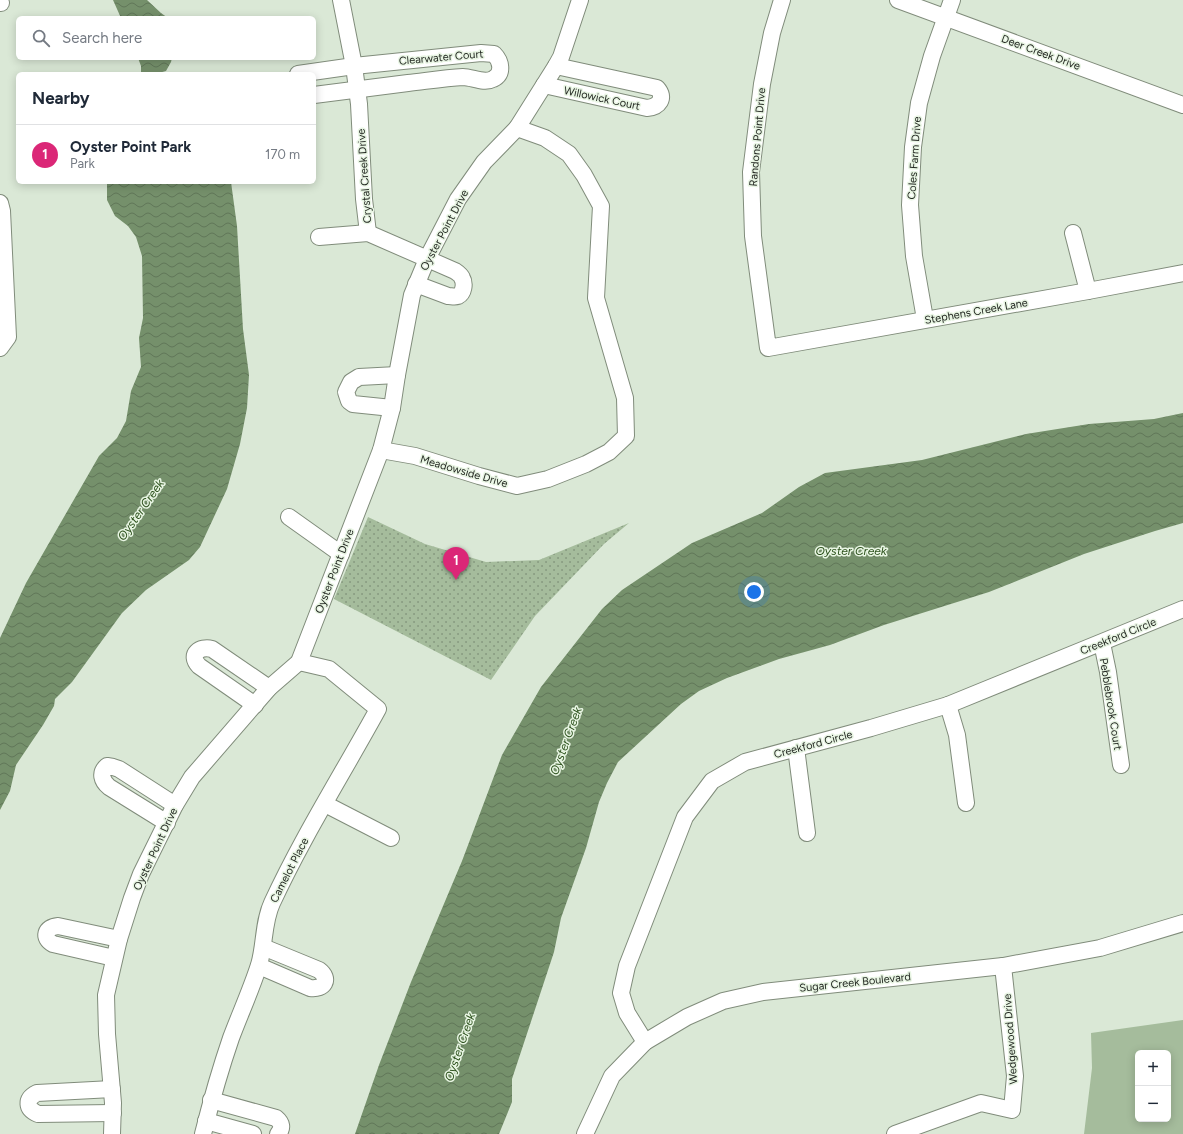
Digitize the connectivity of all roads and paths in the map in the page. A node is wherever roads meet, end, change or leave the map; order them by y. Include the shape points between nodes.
1 (341, 0) edge
2 (580, 0) edge
3 (782, 0) edge
4 (898, 0) edge
5 (952, 0) edge
6 (946, 17) junction
7 (442, 56) junction
8 (354, 66) junction
9 (556, 66) junction
10 (312, 72) edge
11 (445, 79) junction
12 (544, 85) junction
13 (357, 89) junction
14 (316, 95) edge
15 (1183, 105) edge
16 (517, 128) junction
17 (0, 203) edge
18 (368, 233) junction
19 (1073, 233) dead end
20 (318, 237) dead end
21 (426, 259) junction
22 (1183, 272) edge
23 (416, 284) junction
24 (1088, 291) junction
25 (925, 319) junction
26 (0, 348) edge
27 (768, 348) joint
28 (397, 375) junction
29 (392, 408) junction
30 (381, 450) junction
31 (289, 517) dead end
32 (341, 554) junction
33 (1183, 609) edge
34 (1102, 643) junction
35 (299, 662) junction
36 (269, 688) junction
37 (255, 705) junction
38 (948, 705) junction
39 (796, 748) junction
40 (1121, 765) dead end
41 (966, 803) dead end
42 (325, 804) junction
43 (176, 805) junction
44 (167, 823) junction
45 (807, 833) dead end
46 (390, 838) dead end
47 (1183, 923) edge
48 (119, 939) junction
49 (263, 948) junction
50 (114, 958) junction
51 (259, 966) junction
52 (1003, 966) junction
53 (645, 1042) junction
54 (112, 1089) junction
55 (211, 1100) junction
56 (113, 1113) junction
57 (204, 1128) edge
58 (112, 1134) edge
59 (253, 1134) edge
60 (278, 1134) edge
61 (585, 1134) edge
62 (895, 1134) edge

1 - 8 street, Crystal Creek Drive
2 - 9 street, Oyster Point Drive
3 - 27 street, Randons Point Drive via 772,33 762,84 751,172 753,236
4 - 6 street, Deer Creek Drive
5 - 6 street, Coles Farm Drive
6 - 15 street, Deer Creek Drive
6 - 25 street, Coles Farm Drive via 919,103 913,147 910,205 914,256
7 - 8 street, Clearwater Court
7 - 11 street
7 - 11 street, Clearwater Court via 494,54 499,59 500,66 494,79 487,81 467,77
8 - 10 street, Clearwater Court
8 - 13 street, Crystal Creek Drive
9 - 12 street, Oyster Point Drive
9 - 12 street, Willowick Court via 657,88 660,91 660,101 657,105 647,108
11 - 13 street, Clearwater Court
12 - 16 street, Oyster Point Drive
13 - 14 street, Clearwater Court
13 - 18 street, Crystal Creek Drive
16 - 21 street, Oyster Point Drive via 484,162 458,199
16 - 30 street, Meadowside Drive via 544,138 569,154 601,206 596,298 625,398 626,436 610,452 586,464 548,479 517,486 415,456
17 - 26 street via 8,337
18 - 20 street
18 - 21 street, Crystal Creek Drive
19 - 24 street
21 - 23 street, Oyster Point Drive
21 - 23 street, Crystal Creek Drive via 462,276 462,293 458,296 448,296
22 - 24 street, Stephens Creek Lane
23 - 28 street, Oyster Point Drive
24 - 25 street, Stephens Creek Lane
25 - 27 street, Stephens Creek Lane
28 - 29 street, Oyster Point Drive
28 - 29 street via 359,378 351,382 346,392 353,404
29 - 30 street, Oyster Point Drive
30 - 32 street, Oyster Point Drive
31 - 32 street
32 - 35 street, Oyster Point Drive
33 - 34 street, Creekford Circle
34 - 38 street, Creekford Circle
34 - 40 street, Pebblebrook Court
35 - 36 street, Oyster Point Drive
35 - 42 street, Camelot Place via 329,669 378,709
36 - 37 street, Oyster Point Drive
36 - 37 street via 212,649 202,648 196,653 194,657 199,666
37 - 43 street, Oyster Point Drive via 192,777
38 - 39 street, Creekford Circle
38 - 41 street via 957,735
39 - 45 street
39 - 53 street, Creekford Circle via 745,762 712,781 685,817 627,966 621,994 627,1013
42 - 46 street
42 - 49 street, Camelot Place via 272,904 264,931
43 - 44 street, Oyster Point Drive
43 - 44 street via 119,769 108,766 104,769 104,783
44 - 48 street, Oyster Point Drive via 132,898
47 - 52 street, Sugar Creek Boulevard via 1100,948
48 - 50 street, Oyster Point Drive
48 - 50 street via 58,926 48,928 47,938 53,944
49 - 51 street, Camelot Place
49 - 51 street via 319,970 324,974 324,984 321,987 310,988
50 - 54 street, Oyster Point Drive via 106,995
51 - 55 street, Camelot Place
52 - 53 street, Sugar Creek Boulevard via 763,992 723,1001 687,1017
52 - 62 street, Wedgewood Drive via 1015,1076 1012,1110 980,1104
53 - 61 street, Sugar Creek Boulevard via 612,1076
54 - 56 street, Oyster Point Drive
54 - 56 street via 37,1093 32,1095 28,1104 30,1109 38,1114
55 - 57 street, Camelot Place
55 - 60 street via 276,1118 281,1127
56 - 58 street, Oyster Point Drive
57 - 59 street

